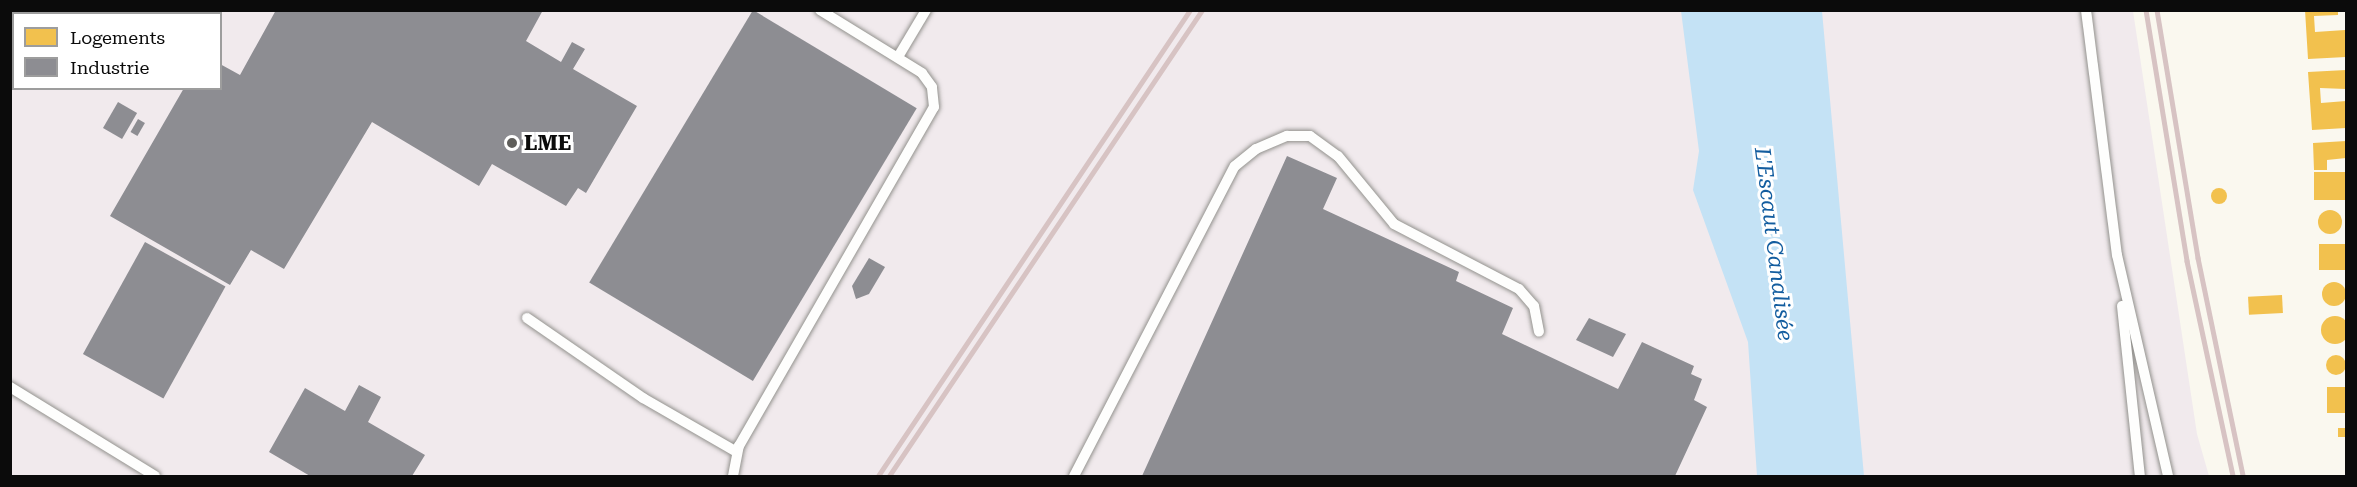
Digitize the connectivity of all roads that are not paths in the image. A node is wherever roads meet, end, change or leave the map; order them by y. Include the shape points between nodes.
1 (820, 10) edge
2 (926, 10) edge
3 (2085, 10) edge
4 (898, 57) junction
5 (2117, 255) junction
6 (527, 318) dead end
7 (1539, 332) dead end
8 (10, 387) edge
9 (737, 452) junction
10 (155, 477) edge
11 (733, 477) edge
12 (1074, 477) edge
13 (2139, 477) edge
14 (2168, 477) edge

1 - 4 lane
2 - 4 lane
3 - 5 lane
4 - 9 lane via 932,87 931,114
5 - 13 lane
5 - 14 lane
6 - 9 lane via 643,398
7 - 12 lane via 1534,306 1520,289 1394,224 1338,156 1310,136 1287,136 1256,148 1235,166
8 - 10 lane
9 - 11 lane

